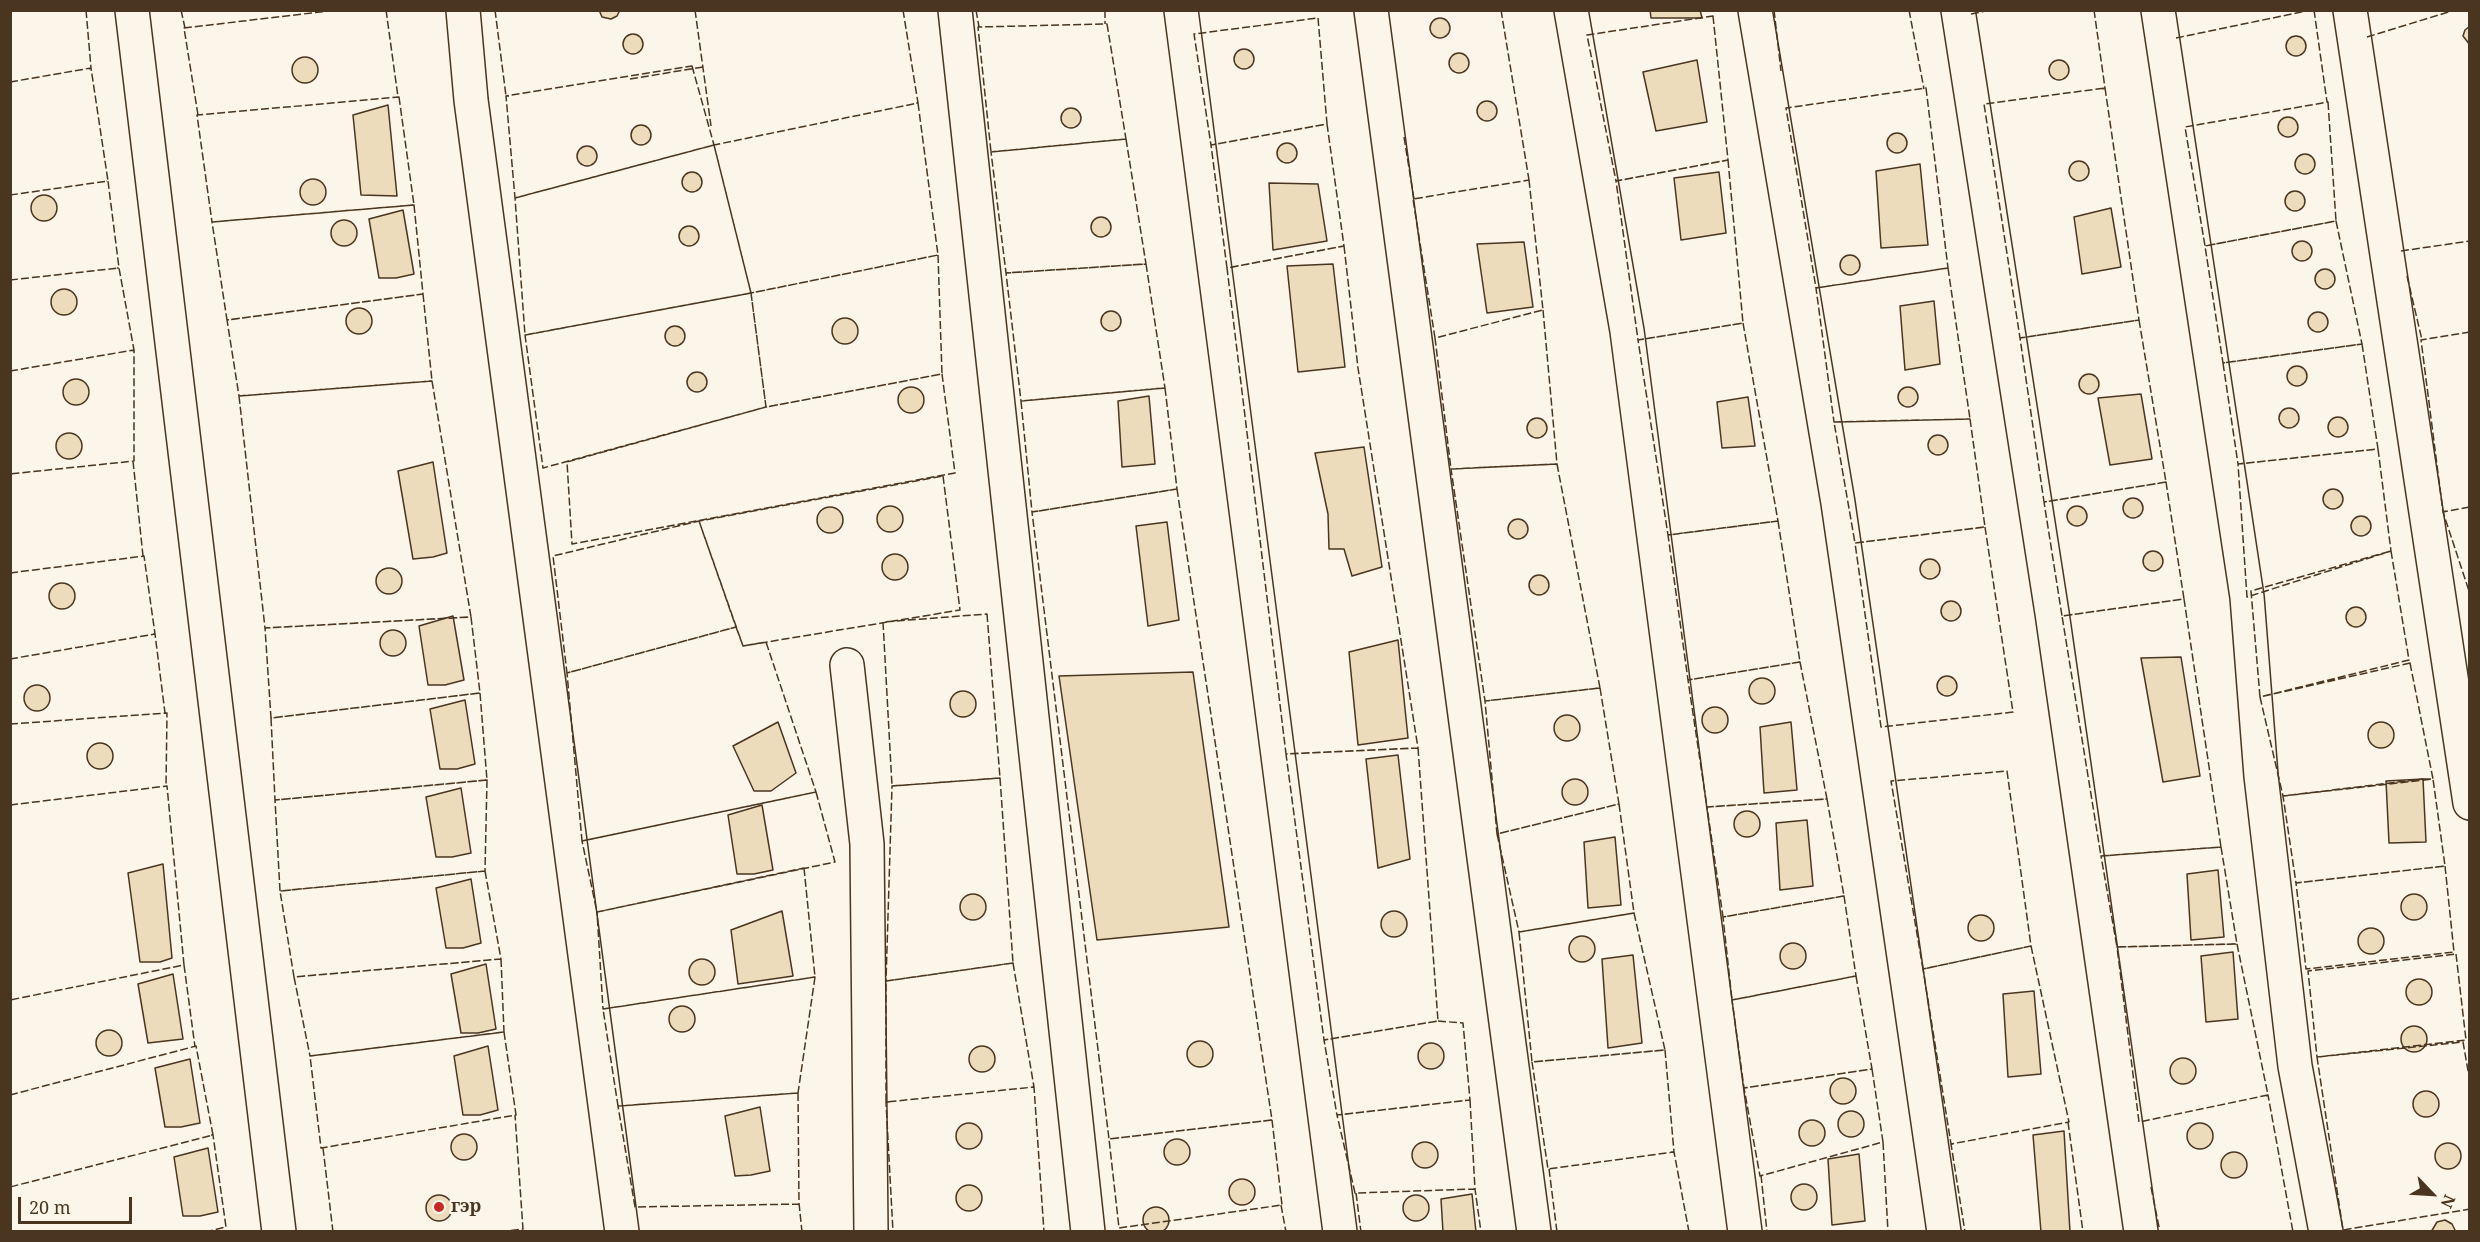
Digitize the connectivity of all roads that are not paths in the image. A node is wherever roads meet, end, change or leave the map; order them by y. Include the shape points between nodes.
1 (132, 10) edge
2 (463, 10) edge
3 (955, 10) edge
4 (1181, 10) edge
5 (1371, 10) edge
6 (1571, 10) edge
7 (1755, 10) edge
8 (1958, 10) edge
9 (2158, 10) edge
10 (2350, 10) edge
11 (848, 665) dead end
12 (2469, 803) edge
13 (279, 1232) edge
14 (622, 1232) edge
15 (871, 1232) edge
16 (1088, 1232) edge
17 (1340, 1232) edge
18 (1534, 1232) edge
19 (1745, 1232) edge
20 (1944, 1232) edge
21 (2141, 1232) edge
22 (2326, 1232) edge

1 - 13 street
2 - 14 street via 471,100
3 - 16 street
4 - 17 street
5 - 18 street
6 - 19 street via 1627,331
7 - 20 street via 1838,503
8 - 21 street via 2052,613
9 - 22 street via 2247,597 2261,776 2295,1066
10 - 12 street
11 - 15 street via 867,844

